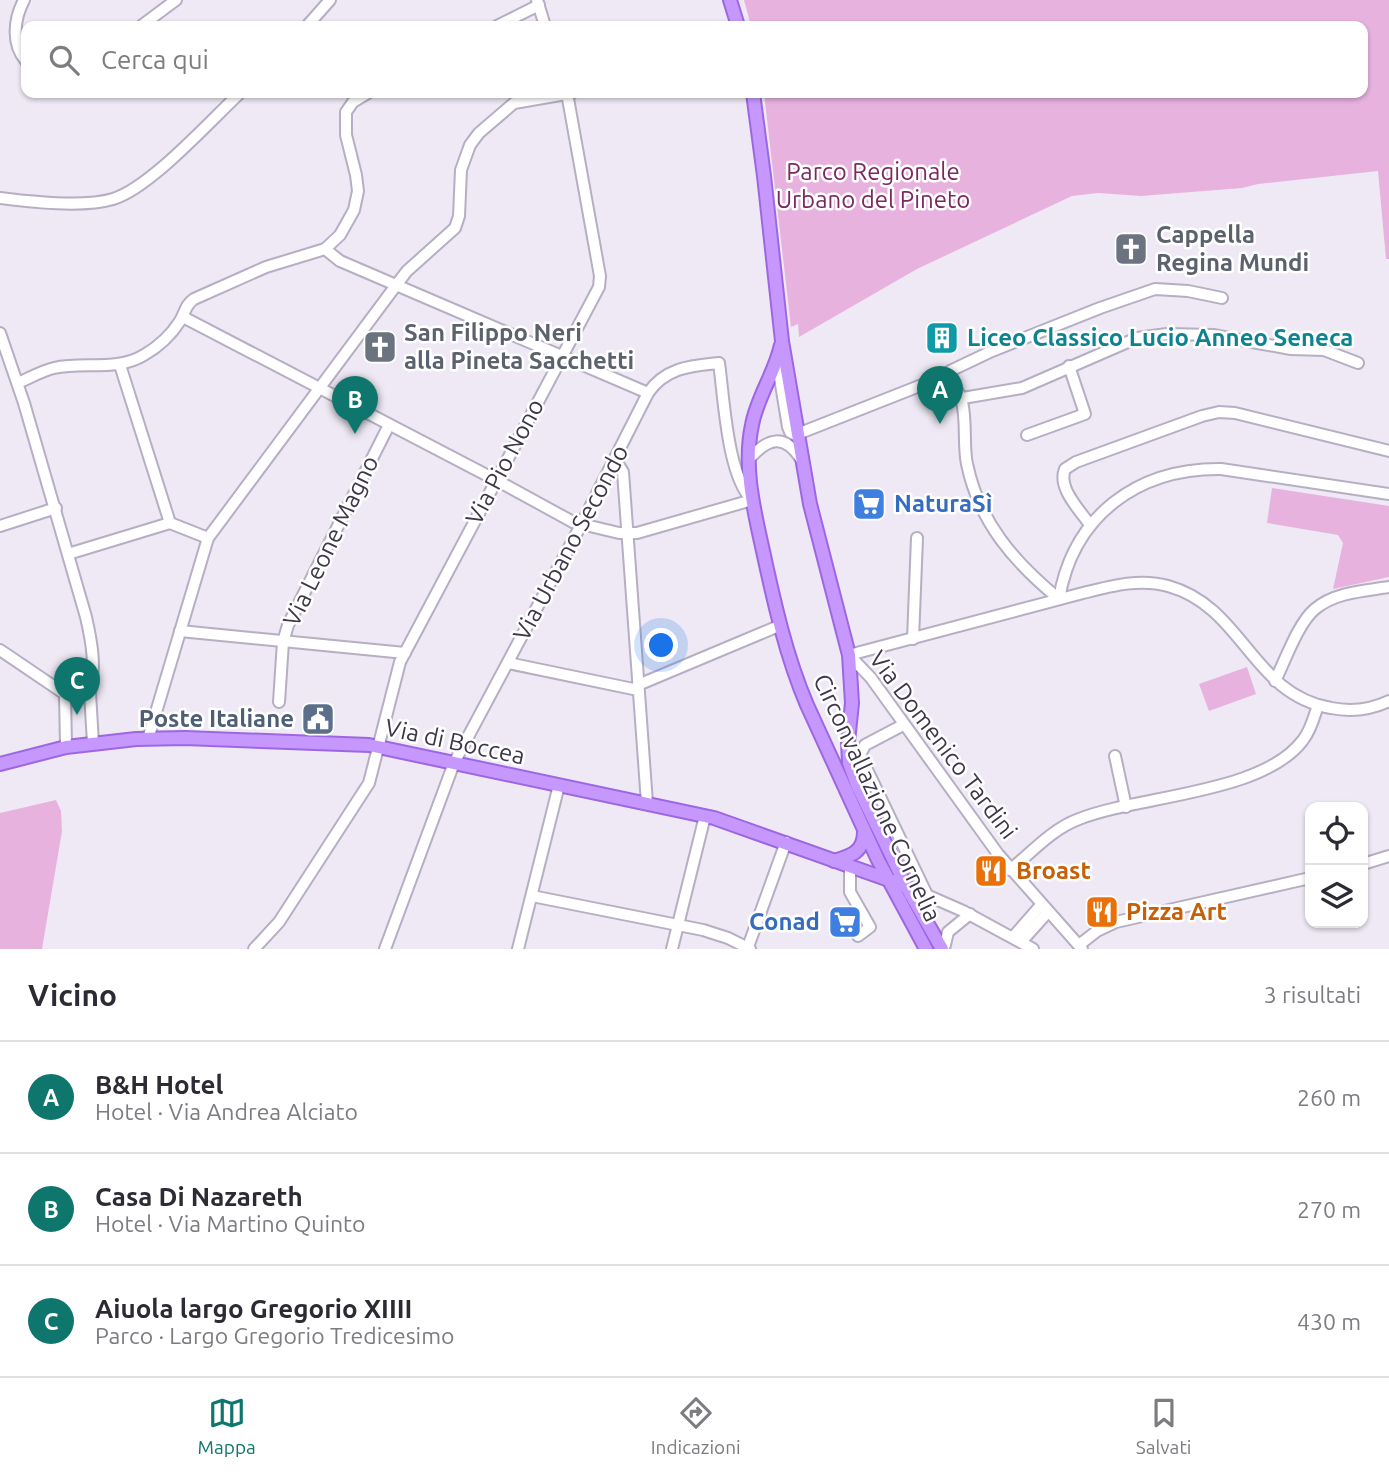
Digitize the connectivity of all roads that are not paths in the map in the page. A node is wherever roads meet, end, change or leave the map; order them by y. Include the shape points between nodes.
1 (24, 0) edge
2 (176, 0) edge
3 (330, 0) edge
4 (730, 0) edge
5 (538, 2) edge
6 (148, 21) edge
7 (311, 21) edge
8 (506, 21) edge
9 (544, 21) edge
10 (736, 21) edge
11 (21, 54) edge
12 (235, 98) edge
13 (361, 98) edge
14 (542, 98) edge
15 (570, 98) edge
16 (754, 98) edge
17 (0, 198) edge
18 (326, 249) junction
19 (397, 284) junction
20 (1222, 298) dead end
21 (183, 317) junction
22 (0, 333) edge
23 (782, 341) junction
24 (563, 355) junction
25 (777, 360) junction
26 (719, 362) joint
27 (1358, 363) dead end
28 (120, 365) junction
29 (1069, 366) junction
30 (945, 380) junction
31 (18, 383) junction
32 (320, 388) junction
33 (648, 393) junction
34 (962, 398) junction
35 (389, 425) junction
36 (798, 434) junction
37 (1027, 435) dead end
38 (1389, 451) edge
39 (749, 459) junction
40 (615, 460) junction
41 (803, 461) junction
42 (496, 480) junction
43 (1389, 494) edge
44 (752, 500) junction
45 (56, 508) junction
46 (170, 523) junction
47 (581, 525) junction
48 (1090, 525) junction
49 (0, 526) edge
50 (628, 534) junction
51 (208, 538) junction
52 (917, 538) dead end
53 (68, 554) junction
54 (1389, 587) edge
55 (1059, 599) junction
56 (781, 625) junction
57 (180, 631) junction
58 (913, 639) junction
59 (283, 642) junction
60 (405, 653) junction
61 (3, 655) edge
62 (849, 655) junction
63 (508, 663) junction
64 (1275, 681) junction
65 (638, 688) junction
66 (65, 694) junction
67 (90, 694) junction
68 (1389, 701) edge
69 (279, 702) dead end
70 (1318, 705) junction
71 (903, 725) junction
72 (148, 739) junction
73 (93, 743) junction
74 (378, 746) junction
75 (66, 747) junction
76 (1115, 756) dead end
77 (454, 763) junction
78 (0, 764) edge
79 (559, 785) junction
80 (647, 803) junction
81 (1126, 807) junction
82 (705, 816) junction
83 (864, 828) junction
84 (786, 842) junction
85 (1389, 856) edge
86 (834, 862) junction
87 (1368, 862) edge
88 (850, 867) junction
89 (1010, 870) junction
90 (1305, 879) edge
91 (888, 880) junction
92 (906, 886) junction
93 (927, 895) junction
94 (532, 896) junction
95 (1045, 909) junction
96 (970, 914) junction
97 (678, 925) junction
98 (858, 936) dead end
99 (1017, 940) junction
100 (1080, 947) edge
101 (749, 948) edge
102 (254, 949) edge
103 (385, 949) edge
104 (518, 949) edge
105 (672, 949) edge
106 (926, 949) edge
107 (943, 949) edge
108 (1033, 949) edge

1 - 11 street via 15,39
2 - 6 street
3 - 7 street
4 - 10 main road
5 - 8 street
5 - 9 street
12 - 17 street via 124,195 66,202
13 - 18 street via 345,115 358,180 356,206 344,230
14 - 19 street via 514,103 479,133 461,170 455,228
15 - 24 street, Via Pio Nono via 600,280
16 - 23 main road, Via Domenico Tardini
18 - 19 street via 340,261
18 - 21 street via 266,267 203,294 188,303
19 - 24 street
19 - 32 street
20 - 30 street via 1155,289 992,351 950,371
21 - 28 street via 151,351
21 - 32 street
22 - 31 street
23 - 25 main road, Circonvallazione Cornelia
23 - 36 main road, Via Domenico Tardini
24 - 33 street
24 - 42 street, Via Pio Nono
25 - 36 street, Via Domenico Tardini via 788,429
25 - 39 main road, Circonvallazione Cornelia via 752,422
26 - 33 street, Via Urbano Secondo via 674,371
26 - 44 street, Circonvallazione Cornelia via 732,457
27 - 29 street via 1320,350 1167,334 1137,338
28 - 31 street via 55,368
28 - 46 street
29 - 34 street via 1016,390
29 - 37 street via 1085,414
30 - 34 street
30 - 36 street
31 - 45 street
32 - 35 street
32 - 51 street
33 - 40 street, Via Urbano Secondo
34 - 55 street via 965,454 982,507 1011,556
35 - 42 street
35 - 59 street, Via Leone Magno
36 - 41 main road, Via Domenico Tardini
38 - 48 street via 1234,413 1208,414 1065,469 1064,486
39 - 41 street via 778,441 791,445
39 - 44 main road, Circonvallazione Cornelia
40 - 47 street, Via Urbano Secondo
40 - 50 street via 623,472
41 - 62 main road, Via Domenico Tardini
42 - 47 street
42 - 60 street, Via Pio Nono
43 - 48 street via 1233,470 1195,470 1141,485
44 - 50 street
44 - 56 main road, Circonvallazione Cornelia
45 - 49 street
45 - 53 street
46 - 51 street
46 - 53 street
47 - 50 street
47 - 63 street, Via Urbano Secondo
48 - 55 street via 1066,564
50 - 65 street
51 - 57 street
52 - 58 street
53 - 67 street via 93,649
54 - 64 street via 1336,598 1316,608
55 - 58 street
55 - 64 street via 1141,582 1184,591 1217,612
56 - 65 street
56 - 83 main road, Circonvallazione Cornelia via 807,705
57 - 59 street
57 - 72 street
58 - 62 street
59 - 60 street
59 - 69 street, Via Leone Magno
60 - 74 street, Via Pio Nono
61 - 66 street
62 - 71 street, Via Domenico Tardini
62 - 92 main road, Circonvallazione Cornelia via 850,766
63 - 65 street
63 - 77 street, Via Urbano Secondo
64 - 70 street
65 - 80 street
66 - 67 street
66 - 75 street
67 - 73 street
68 - 70 street via 1353,710
70 - 81 street via 1303,740 1273,766 1247,777
71 - 89 street, Via Domenico Tardini
71 - 93 street, Circonvallazione Cornelia via 865,745 860,755
72 - 73 main road, Via di Boccea
72 - 74 main road, Via di Boccea
73 - 75 main road, Via di Boccea
74 - 77 main road, Via di Boccea
74 - 102 street, Via Pio Nono via 365,790 279,922
75 - 78 main road, Via di Boccea
76 - 81 street
77 - 79 main road, Via di Boccea
77 - 103 street, Via Urbano Secondo
79 - 80 main road, Via di Boccea
79 - 94 street
80 - 82 main road, Via di Boccea
81 - 89 street via 1067,824
82 - 84 main road, Via di Boccea
82 - 97 street
83 - 86 main road via 858,852
83 - 91 main road, Circonvallazione Cornelia
84 - 86 main road, Via di Boccea
84 - 101 street
85 - 87 street
86 - 88 main road, Via di Boccea
88 - 91 main road, Via di Boccea
88 - 98 street via 850,892 870,927
89 - 95 street, Via Domenico Tardini
90 - 100 street via 1116,922
91 - 92 main road, Via di Boccea
91 - 106 main road, Circonvallazione Cornelia
92 - 93 street
92 - 107 main road, Circonvallazione Cornelia
93 - 96 street
94 - 97 street
94 - 104 street
95 - 99 street
95 - 100 street, Via Domenico Tardini
96 - 99 street
96 - 107 street via 948,932
97 - 101 street
97 - 105 street
99 - 108 street

